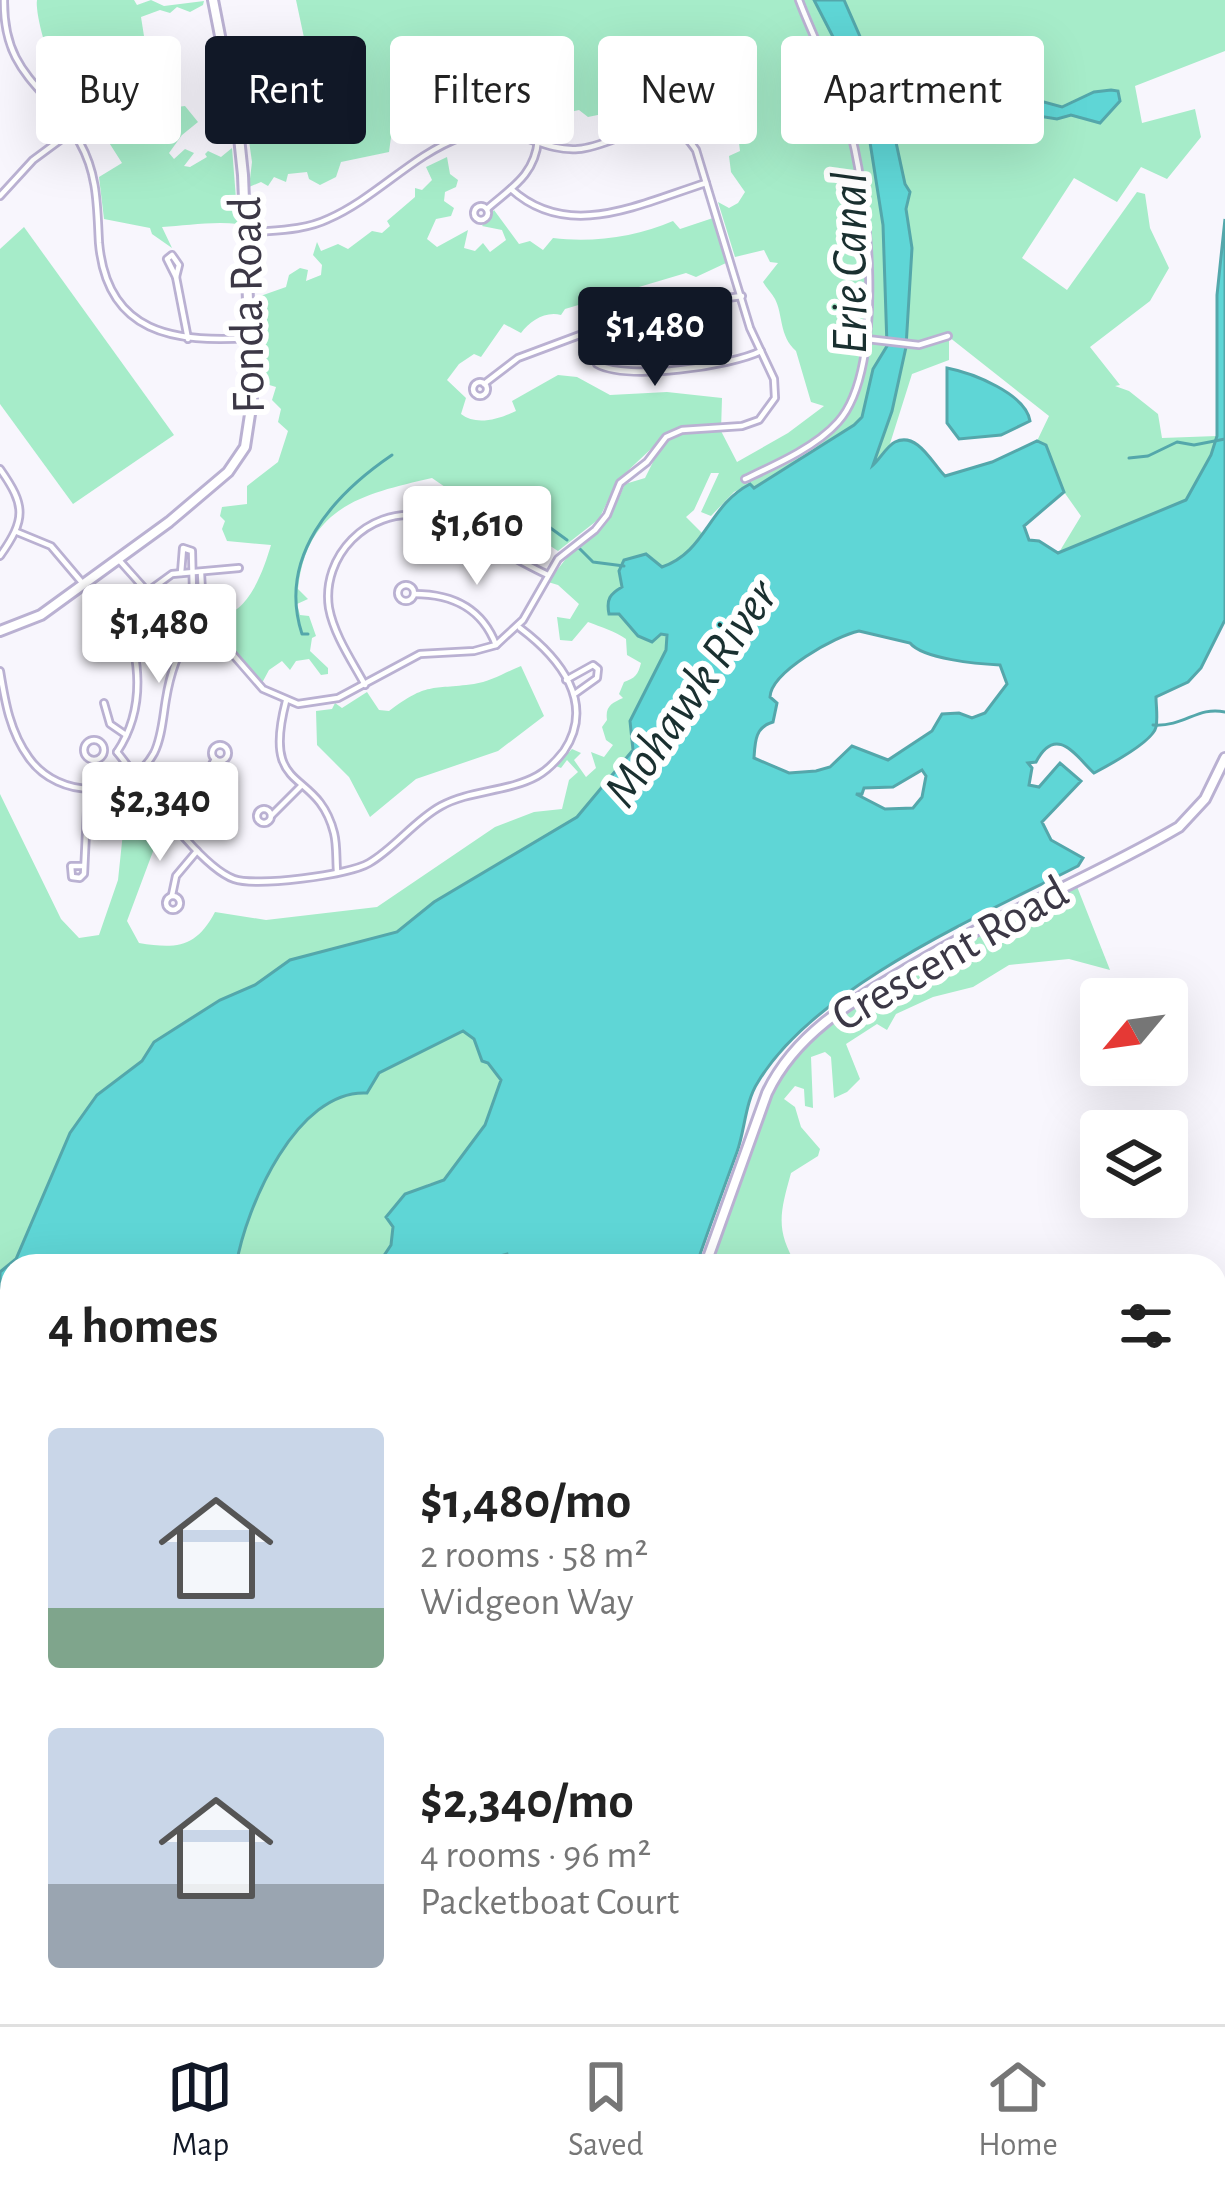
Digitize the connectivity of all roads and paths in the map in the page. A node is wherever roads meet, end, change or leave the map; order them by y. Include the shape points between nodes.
1 (4, 0) edge
2 (213, 0) edge
3 (799, 0) edge
4 (36, 86) edge
5 (55, 144) edge
6 (80, 144) edge
7 (447, 144) edge
8 (537, 144) edge
9 (555, 144) edge
10 (706, 183) junction
11 (511, 189) junction
12 (0, 196) edge
13 (487, 209) dead end
14 (243, 233) junction
15 (176, 277) dead end
16 (742, 296) junction
17 (582, 334) junction
18 (948, 336) dead end
19 (250, 338) junction
20 (188, 339) junction
21 (867, 339) junction
22 (761, 351) junction
23 (484, 384) dead end
24 (0, 469) edge
25 (745, 479) dead end
26 (17, 532) junction
27 (0, 556) edge
28 (119, 560) junction
29 (239, 568) dead end
30 (201, 572) junction
31 (182, 573) junction
32 (190, 573) junction
33 (548, 575) junction
34 (84, 585) junction
35 (147, 593) junction
36 (414, 594) dead end
37 (124, 610) junction
38 (518, 627) junction
39 (191, 629) junction
40 (0, 631) edge
41 (496, 645) junction
42 (103, 648) dead end
43 (0, 671) edge
44 (566, 680) junction
45 (365, 685) junction
46 (574, 695) junction
47 (286, 701) junction
48 (104, 703) dead end
49 (126, 734) junction
50 (116, 752) junction
51 (106, 757) dead end
52 (1225, 758) edge
53 (214, 759) dead end
54 (135, 774) junction
55 (301, 786) junction
56 (88, 790) junction
57 (170, 816) junction
58 (271, 816) dead end
59 (197, 850) junction
60 (82, 866) dead end
61 (337, 872) junction
62 (172, 895) dead end
63 (709, 1254) edge

1 - 4 street via 17,63
2 - 14 street, Fonda Road via 238,128
3 - 21 street via 858,160
5 - 12 street
6 - 20 street via 91,167 112,292 140,322
7 - 14 street via 330,219
8 - 11 street
9 - 10 street via 577,149 670,129 691,142
10 - 11 street via 576,218 537,210
10 - 16 street
11 - 13 street
14 - 19 street, Fonda Road
15 - 20 street
16 - 17 street via 652,308
16 - 22 street
17 - 22 street via 597,364 619,371 739,362
17 - 23 street via 518,358
18 - 21 street via 908,344
19 - 20 street
19 - 28 street, Fonda Road via 252,414 241,454 210,490
21 - 25 street via 862,376 837,422
22 - 33 street via 775,398 759,420 666,437 620,483 595,530
24 - 26 street via 20,507
26 - 27 street
26 - 34 street via 46,542
28 - 34 street, Fonda Road
28 - 35 street
29 - 30 street
30 - 32 street
30 - 32 street via 199,595 191,592
31 - 32 street
31 - 32 street via 182,549 190,548
31 - 35 street
33 - 38 street
33 - 45 street via 435,519 407,514 368,526 341,552 328,602
34 - 40 street, Fonda Road
35 - 37 street
35 - 39 street
36 - 41 street via 468,606
37 - 42 street via 103,627
37 - 49 street via 139,680
38 - 41 street
38 - 44 street
39 - 47 street via 223,644 263,689
39 - 54 street via 173,668 157,747
41 - 45 street via 420,653
43 - 56 street via 10,724 32,763
44 - 46 street
44 - 46 street via 598,669
45 - 47 street via 320,704
46 - 61 street via 577,726 546,770 444,804 372,862
47 - 55 street via 279,754
48 - 49 street via 110,724
49 - 50 street
50 - 51 street
50 - 54 street
52 - 63 street, Crescent Road via 1205,799 1179,826 949,944 816,1028 767,1093
53 - 57 street
54 - 56 street
54 - 57 street
55 - 58 street
55 - 61 street via 334,833
56 - 60 street
57 - 59 street
59 - 61 street via 211,868 244,882
59 - 62 street

